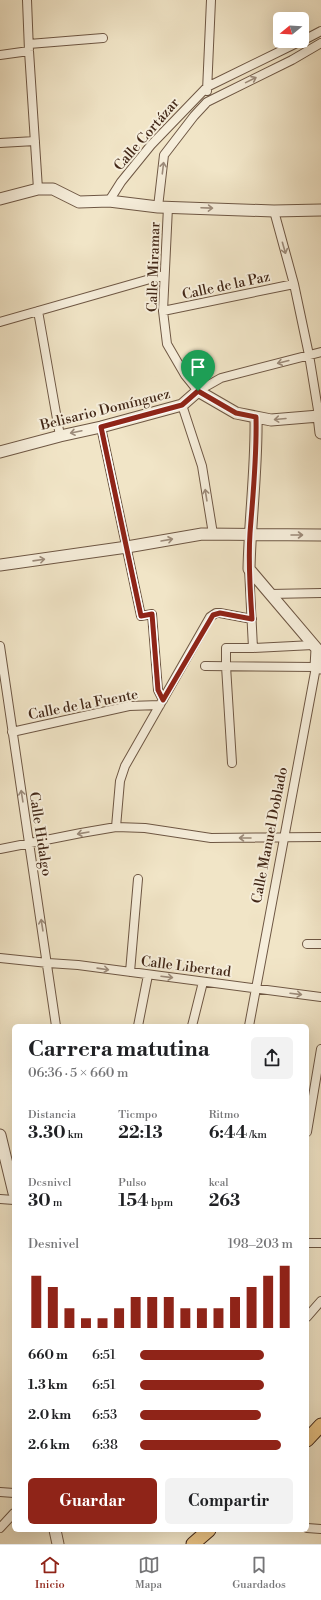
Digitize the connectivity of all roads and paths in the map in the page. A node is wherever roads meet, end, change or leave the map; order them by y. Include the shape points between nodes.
1 (27, 0) edge
2 (211, 0) edge
3 (321, 32) edge
4 (103, 38) dead end
5 (309, 38) edge
6 (321, 43) edge
7 (29, 48) junction
8 (287, 48) edge
9 (0, 55) edge
10 (206, 87) junction
11 (207, 102) junction
12 (35, 141) junction
13 (0, 143) edge
14 (38, 189) junction
15 (0, 199) edge
16 (109, 201) junction
17 (164, 207) junction
18 (321, 210) edge
19 (274, 211) junction
20 (164, 275) junction
21 (294, 284) junction
22 (38, 311) junction
23 (163, 311) junction
24 (0, 322) edge
25 (321, 352) edge
26 (309, 355) junction
27 (198, 391) junction
28 (182, 405) junction
29 (319, 416) junction
30 (256, 417) junction
31 (101, 427) junction
32 (321, 433) edge
33 (60, 436) junction
34 (0, 452) edge
35 (212, 534) junction
36 (250, 534) junction
37 (321, 535) edge
38 (127, 547) junction
39 (0, 565) edge
40 (249, 569) junction
41 (321, 593) edge
42 (270, 594) junction
43 (252, 619) junction
44 (0, 646) edge
45 (317, 647) edge
46 (253, 648) junction
47 (206, 666) dead end
48 (226, 666) junction
49 (318, 667) edge
50 (162, 702) junction
51 (12, 732) junction
52 (232, 763) dead end
53 (119, 828) junction
54 (321, 837) edge
55 (284, 838) junction
56 (29, 844) junction
57 (0, 849) edge
58 (138, 879) dead end
59 (307, 944) dead end
60 (321, 944) edge
61 (0, 958) edge
62 (48, 963) junction
63 (129, 972) junction
64 (148, 975) junction
65 (203, 982) junction
66 (256, 989) junction
67 (321, 997) edge
68 (56, 1024) edge
69 (138, 1024) edge
70 (192, 1024) edge
71 (249, 1024) edge
72 (321, 1049) edge
73 (309, 1120) edge
74 (0, 1135) edge
75 (12, 1184) edge
76 (0, 1199) edge
77 (12, 1200) edge
78 (309, 1243) edge
79 (321, 1243) edge
80 (321, 1301) edge
81 (309, 1315) edge
82 (321, 1426) edge
83 (309, 1438) edge
84 (0, 1492) edge
85 (12, 1493) edge
86 (12, 1515) edge
87 (0, 1528) edge
88 (309, 1528) edge
89 (321, 1529) edge
90 (55, 1532) edge
91 (207, 1532) edge
92 (58, 1544) edge
93 (193, 1544) edge

1 - 7 street
2 - 10 street
3 - 5 street
4 - 7 street
11 -> 6 street, Calle Miramar
7 - 9 street
7 - 12 street
8 - 10 street
10 - 11 street
10 - 16 street, Calle Cortázar via 151,145
17 -> 11 street, Calle Miramar via 164,155
12 - 13 street
12 - 14 street
14 - 15 street
14 - 16 street via 53,189 79,202
16 - 17 street
17 -> 19 street
17 - 20 street, Calle Miramar
18 - 19 street
19 -> 21 street
20 - 22 street
20 - 23 street, Calle Miramar
21 - 23 street, Calle de la Paz
21 - 26 street
22 - 24 street
22 - 33 street
23 - 27 street, Calle Miramar via 167,344 185,375
25 - 26 street
26 -> 27 street via 221,378
26 - 29 street
27 - 28 street
27 - 30 street via 236,413
28 - 31 street, Belisario Domínguez
35 -> 28 street, Belisario Domínguez via 202,466
29 -> 30 street via 271,420
29 - 32 street
30 - 36 street via 257,450
31 -> 33 street, Belisario Domínguez
31 - 38 street
33 - 34 street, Belisario Domínguez
35 - 36 street
38 -> 35 street
36 -> 37 street
36 - 40 street
39 -> 38 street
38 - 50 street via 141,616 152,614 158,690
40 - 42 street
40 - 43 street
41 - 42 street
42 - 45 street
43 - 46 street
43 - 50 street via 220,613 210,617
44 - 51 street, Calle Hidalgo
45 - 46 street
45 - 49 street, Calle Manuel Doblado
46 - 48 street via 226,648
47 - 48 street
48 - 49 street
48 - 52 street
49 - 55 street, Calle Manuel Doblado
50 - 51 street, Calle de la Fuente via 130,706
50 - 53 street via 125,766 120,781
56 -> 51 street, Calle Hidalgo
55 -> 53 street via 211,838 145,828
53 -> 56 street
54 - 55 street
55 - 66 street, Calle Manuel Doblado
56 - 57 street
62 -> 56 street, Calle Hidalgo
58 - 63 street
59 - 60 street
61 - 62 street, Calle Libertad
62 -> 63 street, Calle Libertad
62 - 68 street, Calle Hidalgo
63 - 64 street, Calle Libertad
64 -> 65 street, Calle Libertad
64 - 69 street
65 - 66 street, Calle Libertad
65 - 70 street
66 -> 67 street, Calle Libertad
66 - 71 street, Calle Manuel Doblado
72 - 73 street
74 - 75 street
76 - 77 street
78 - 79 street
80 - 81 street
82 - 83 main road
84 - 85 street
86 - 87 street
88 - 89 street
90 - 92 street
91 - 93 main road

